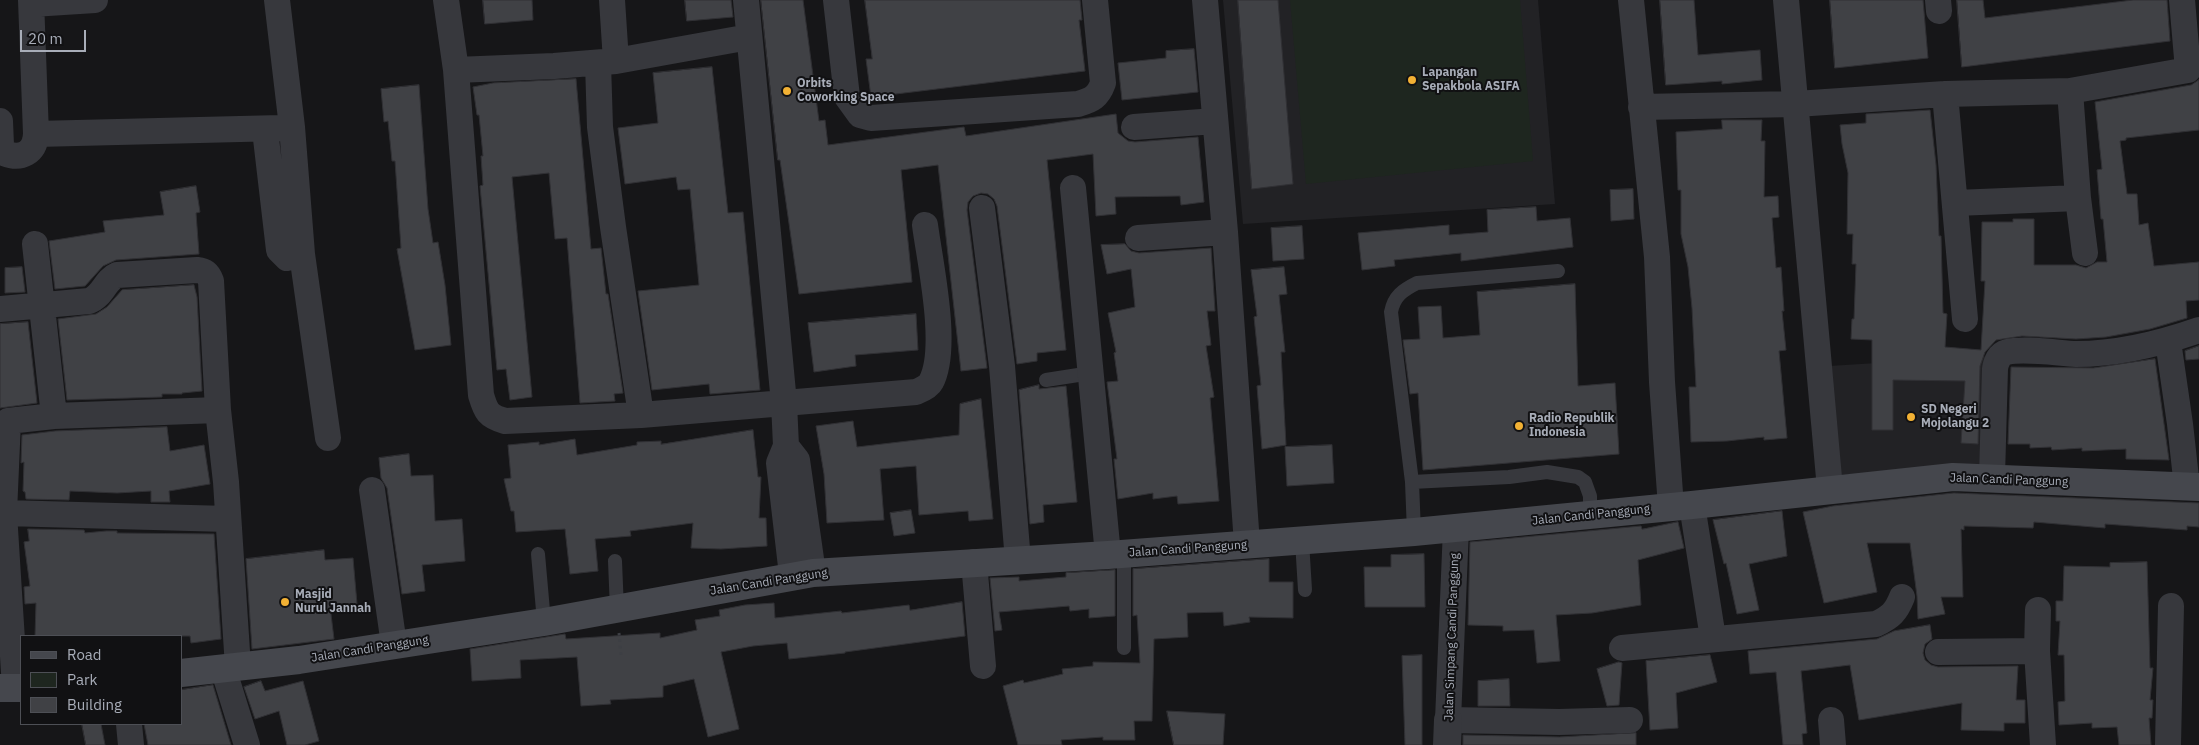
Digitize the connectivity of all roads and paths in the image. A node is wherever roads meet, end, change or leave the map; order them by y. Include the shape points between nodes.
1 (94, 0) edge
2 (277, 0) edge
3 (446, 0) edge
4 (612, 0) edge
5 (746, 0) edge
6 (836, 0) edge
7 (1095, 0) edge
8 (1205, 0) edge
9 (1631, 0) edge
10 (1786, 0) edge
11 (2182, 0) edge
12 (31, 2) edge
13 (749, 37) junction
14 (607, 62) junction
15 (456, 70) junction
16 (2193, 70) edge
17 (2070, 91) junction
18 (1946, 94) junction
19 (1796, 104) junction
20 (1641, 107) junction
21 (0, 121) edge
22 (1215, 122) junction
23 (292, 127) junction
24 (1134, 127) dead end
25 (265, 130) junction
26 (36, 134) junction
27 (1073, 188) dead end
28 (2078, 198) junction
29 (1956, 203) junction
30 (982, 208) dead end
31 (925, 225) dead end
32 (1225, 232) junction
33 (1138, 238) dead end
34 (36, 244) dead end
35 (302, 254) junction
36 (2085, 254) dead end
37 (1558, 271) dead end
38 (41, 306) junction
39 (0, 309) edge
40 (1965, 319) dead end
41 (2199, 330) edge
42 (2168, 340) junction
43 (1090, 373) junction
44 (1046, 380) dead end
45 (784, 403) junction
46 (218, 410) junction
47 (641, 415) junction
48 (54, 416) junction
49 (4, 420) edge
50 (2190, 422) edge
51 (328, 438) dead end
52 (1992, 477) junction
53 (1412, 482) junction
54 (2193, 487) edge
55 (1830, 489) junction
56 (372, 490) dead end
57 (3, 506) edge
58 (1682, 506) junction
59 (1590, 514) junction
60 (228, 519) junction
61 (1456, 528) junction
62 (1414, 532) junction
63 (1302, 541) junction
64 (1247, 544) junction
65 (538, 554) dead end
66 (1116, 555) junction
67 (615, 561) dead end
68 (1018, 561) junction
69 (974, 562) junction
70 (802, 574) junction
71 (1305, 590) dead end
72 (1902, 597) dead end
73 (2171, 606) dead end
74 (617, 610) junction
75 (2038, 610) dead end
76 (544, 622) junction
77 (1713, 638) junction
78 (394, 645) junction
79 (1124, 648) dead end
80 (1622, 648) dead end
81 (2036, 651) junction
82 (1938, 652) dead end
83 (984, 666) dead end
84 (231, 667) junction
85 (182, 673) edge
86 (12, 688) edge
87 (1630, 720) dead end
88 (130, 725) edge
89 (1448, 732) edge
90 (131, 745) edge
91 (247, 745) edge
92 (2043, 745) edge
93 (2168, 745) edge

1 - 12 street
2 - 23 street
3 - 15 street
4 - 14 street
5 - 13 street
6 - 7 street via 847,97 860,115 871,118 1078,104 1091,100 1100,93 1103,83
8 - 22 street
9 - 20 street
10 - 19 street
11 - 16 street
12 - 26 street
13 - 14 street
13 - 45 street
14 - 15 street
14 - 47 street via 600,128
15 - 47 street via 480,385 485,409 493,418 505,421
16 - 17 street
17 - 18 street
17 - 28 street
18 - 19 street
18 - 29 street
19 - 20 street
19 - 55 street
20 - 58 street via 1658,257 1662,382
21 - 26 street via 1,150 8,154 31,151 36,144
22 - 24 street
22 - 32 street
23 - 25 street
23 - 35 street
25 - 26 street
25 - 35 street via 279,250 287,258
27 - 43 street
28 - 29 street
28 - 36 street
29 - 40 street
30 - 68 street via 1002,366
31 - 45 street via 938,328 937,365 930,384 916,392
32 - 33 street
32 - 64 street
34 - 38 street
35 - 51 street
37 - 53 lane via 1417,283 1400,292 1393,302 1391,312
38 - 39 street
38 - 46 street via 92,300 117,275 204,271 211,281
38 - 48 street
41 - 42 street
42 - 50 street
42 - 52 street via 2140,348 2078,354 2004,353 1995,369
43 - 44 lane
43 - 66 street
45 - 47 street
45 - 70 street via 786,446 779,463
46 - 48 street
46 - 60 street
48 - 49 street
49 - 57 street
50 - 54 street
52 - 54 main road, Jalan Candi Panggung
52 - 55 main road, Jalan Candi Panggung via 1953,477
53 - 59 lane via 1547,472 1578,477 1585,482 1590,496
53 - 62 lane
55 - 58 main road, Jalan Candi Panggung
56 - 78 street
57 - 60 street
57 - 86 street
58 - 59 main road, Jalan Candi Panggung
58 - 77 street
59 - 61 main road, Jalan Candi Panggung
60 - 84 street
61 - 62 main road, Jalan Candi Panggung
61 - 89 street, Jalan Simpang Candi Panggung
62 - 63 main road, Jalan Candi Panggung
63 - 64 main road, Jalan Candi Panggung
63 - 71 lane
64 - 66 main road, Jalan Candi Panggung
65 - 76 lane
66 - 68 main road, Jalan Candi Panggung
66 - 79 lane
67 - 74 lane
68 - 69 main road, Jalan Candi Panggung
69 - 70 main road, Jalan Candi Panggung
69 - 83 street
70 - 74 main road, Jalan Candi Panggung
72 - 77 street via 1897,610 1876,624
73 - 93 street
74 - 76 main road, Jalan Candi Panggung
75 - 81 street
76 - 78 main road, Jalan Candi Panggung
77 - 80 street
78 - 84 main road, Jalan Candi Panggung
81 - 82 street
81 - 92 street
84 - 85 main road, Jalan Candi Panggung
84 - 91 street
87 - 89 street via 1559,722
88 - 90 street

